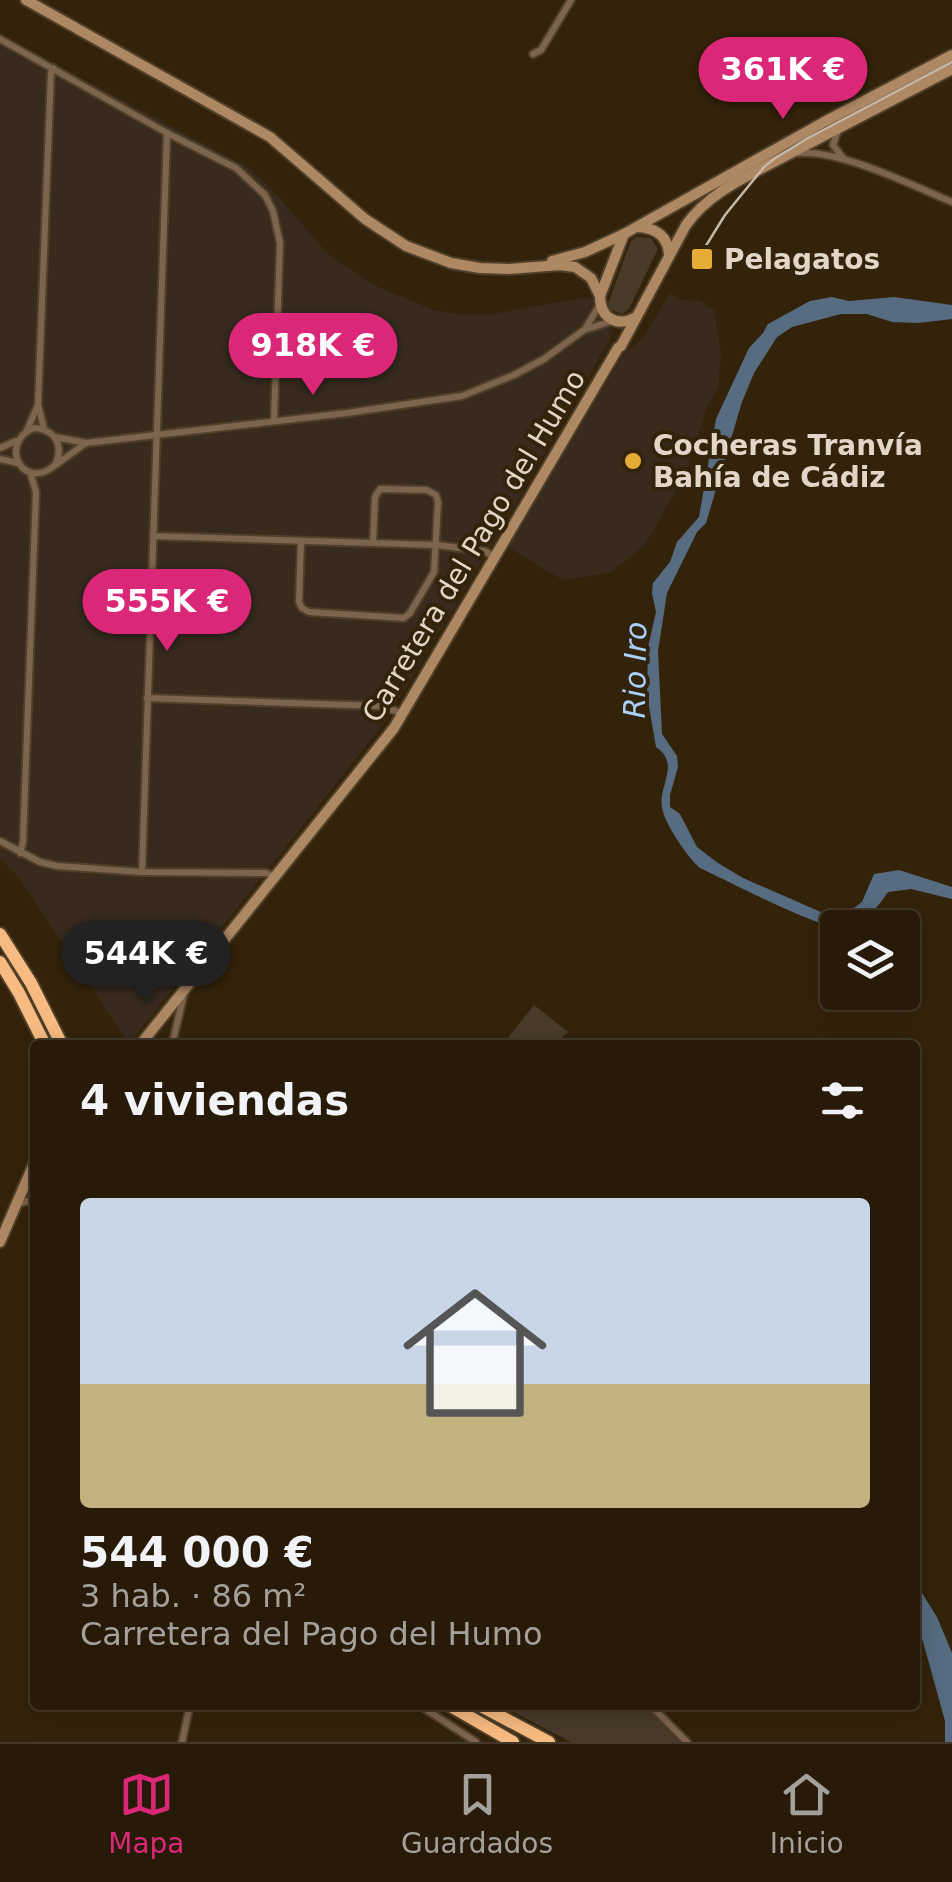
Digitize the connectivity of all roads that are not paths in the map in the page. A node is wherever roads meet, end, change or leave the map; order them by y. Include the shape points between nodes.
1 (26, 0) edge
2 (570, 0) edge
3 (0, 39) edge
4 (533, 54) dead end
5 (952, 55) edge
6 (53, 68) junction
7 (952, 69) edge
8 (840, 127) junction
9 (167, 133) junction
10 (788, 154) junction
11 (844, 158) junction
12 (952, 202) edge
13 (630, 230) junction
14 (667, 261) junction
15 (532, 267) junction
16 (600, 300) junction
17 (636, 317) junction
18 (614, 321) junction
19 (584, 330) junction
20 (618, 348) junction
21 (38, 404) junction
22 (274, 421) junction
23 (44, 429) junction
24 (27, 430) junction
25 (157, 436) junction
26 (55, 437) junction
27 (17, 440) junction
28 (86, 444) junction
29 (0, 448) edge
30 (0, 459) edge
31 (18, 463) junction
32 (56, 463) junction
33 (47, 471) junction
34 (30, 472) junction
35 (36, 492) junction
36 (154, 536) junction
37 (301, 540) junction
38 (373, 543) junction
39 (436, 545) junction
40 (496, 557) junction
41 (147, 698) junction
42 (402, 715) junction
43 (0, 840) edge
44 (20, 853) junction
45 (142, 872) junction
46 (247, 874) junction
47 (270, 875) junction
48 (262, 886) junction
49 (0, 934) edge
50 (0, 962) edge
51 (184, 993) junction
52 (42, 1040) edge
53 (59, 1040) edge
54 (144, 1040) edge
55 (173, 1040) edge
56 (30, 1172) edge
57 (17, 1202) junction
58 (30, 1202) edge
59 (0, 1242) edge
60 (189, 1710) edge
61 (426, 1710) edge
62 (459, 1710) edge
63 (489, 1710) edge
64 (655, 1710) edge
65 (182, 1742) edge
66 (476, 1742) edge
67 (513, 1742) edge
68 (548, 1742) edge
69 (687, 1742) edge

1 - 15 main road via 270,137 364,219 406,246 467,267
2 - 4 street via 542,50
3 - 6 street
5 - 13 main road
6 - 9 street
6 - 21 street
7 - 8 main road, Carretera del Pago del Humo
8 - 10 main road, Carretera del Pago del Humo
8 - 11 street via 834,145
9 - 22 street via 236,168 273,211 280,243
9 - 25 street
10 - 11 street
10 - 14 main road, Carretera del Pago del Humo via 707,201
11 - 12 street
13 - 14 main road via 660,234
13 - 15 main road
13 - 16 main road
14 - 17 main road, Carretera del Pago del Humo
15 - 16 main road via 580,269
16 - 18 main road
16 - 19 street
17 - 18 main road
17 - 20 main road, Carretera del Pago del Humo
18 - 19 street
18 - 20 main road
19 - 22 street via 544,359 462,396
20 - 40 main road, Carretera del Pago del Humo
21 - 23 street
21 - 24 street
22 - 25 street
23 - 24 street
23 - 26 street
24 - 27 street
25 - 28 street
25 - 36 street
26 - 28 street
26 - 32 street
27 - 29 street
27 - 31 street
28 - 32 street
30 - 31 street
31 - 34 street
32 - 33 street
33 - 34 street
33 - 35 street
34 - 35 street
35 - 44 street
36 - 37 street
36 - 41 street
37 - 38 street
37 - 39 street via 302,608 400,618 410,613 434,572
38 - 39 street
38 - 39 street via 380,489 430,491 438,498
39 - 40 street
40 - 42 main road, Carretera del Pago del Humo
41 - 42 street via 379,706
41 - 45 street
42 - 47 main road, Carretera del Pago del Humo
43 - 44 street
44 - 45 street via 58,866
45 - 46 street
46 - 47 street
46 - 48 street
47 - 48 main road, Carretera del Pago del Humo
48 - 51 main road, Carretera del Pago del Humo
49 - 53 highway
50 - 52 highway
51 - 54 main road, Carretera del Pago del Humo
51 - 55 street
56 - 57 main road
57 - 58 street
57 - 59 main road
60 - 65 street
61 - 66 street
62 - 67 highway
63 - 68 highway
64 - 69 street

